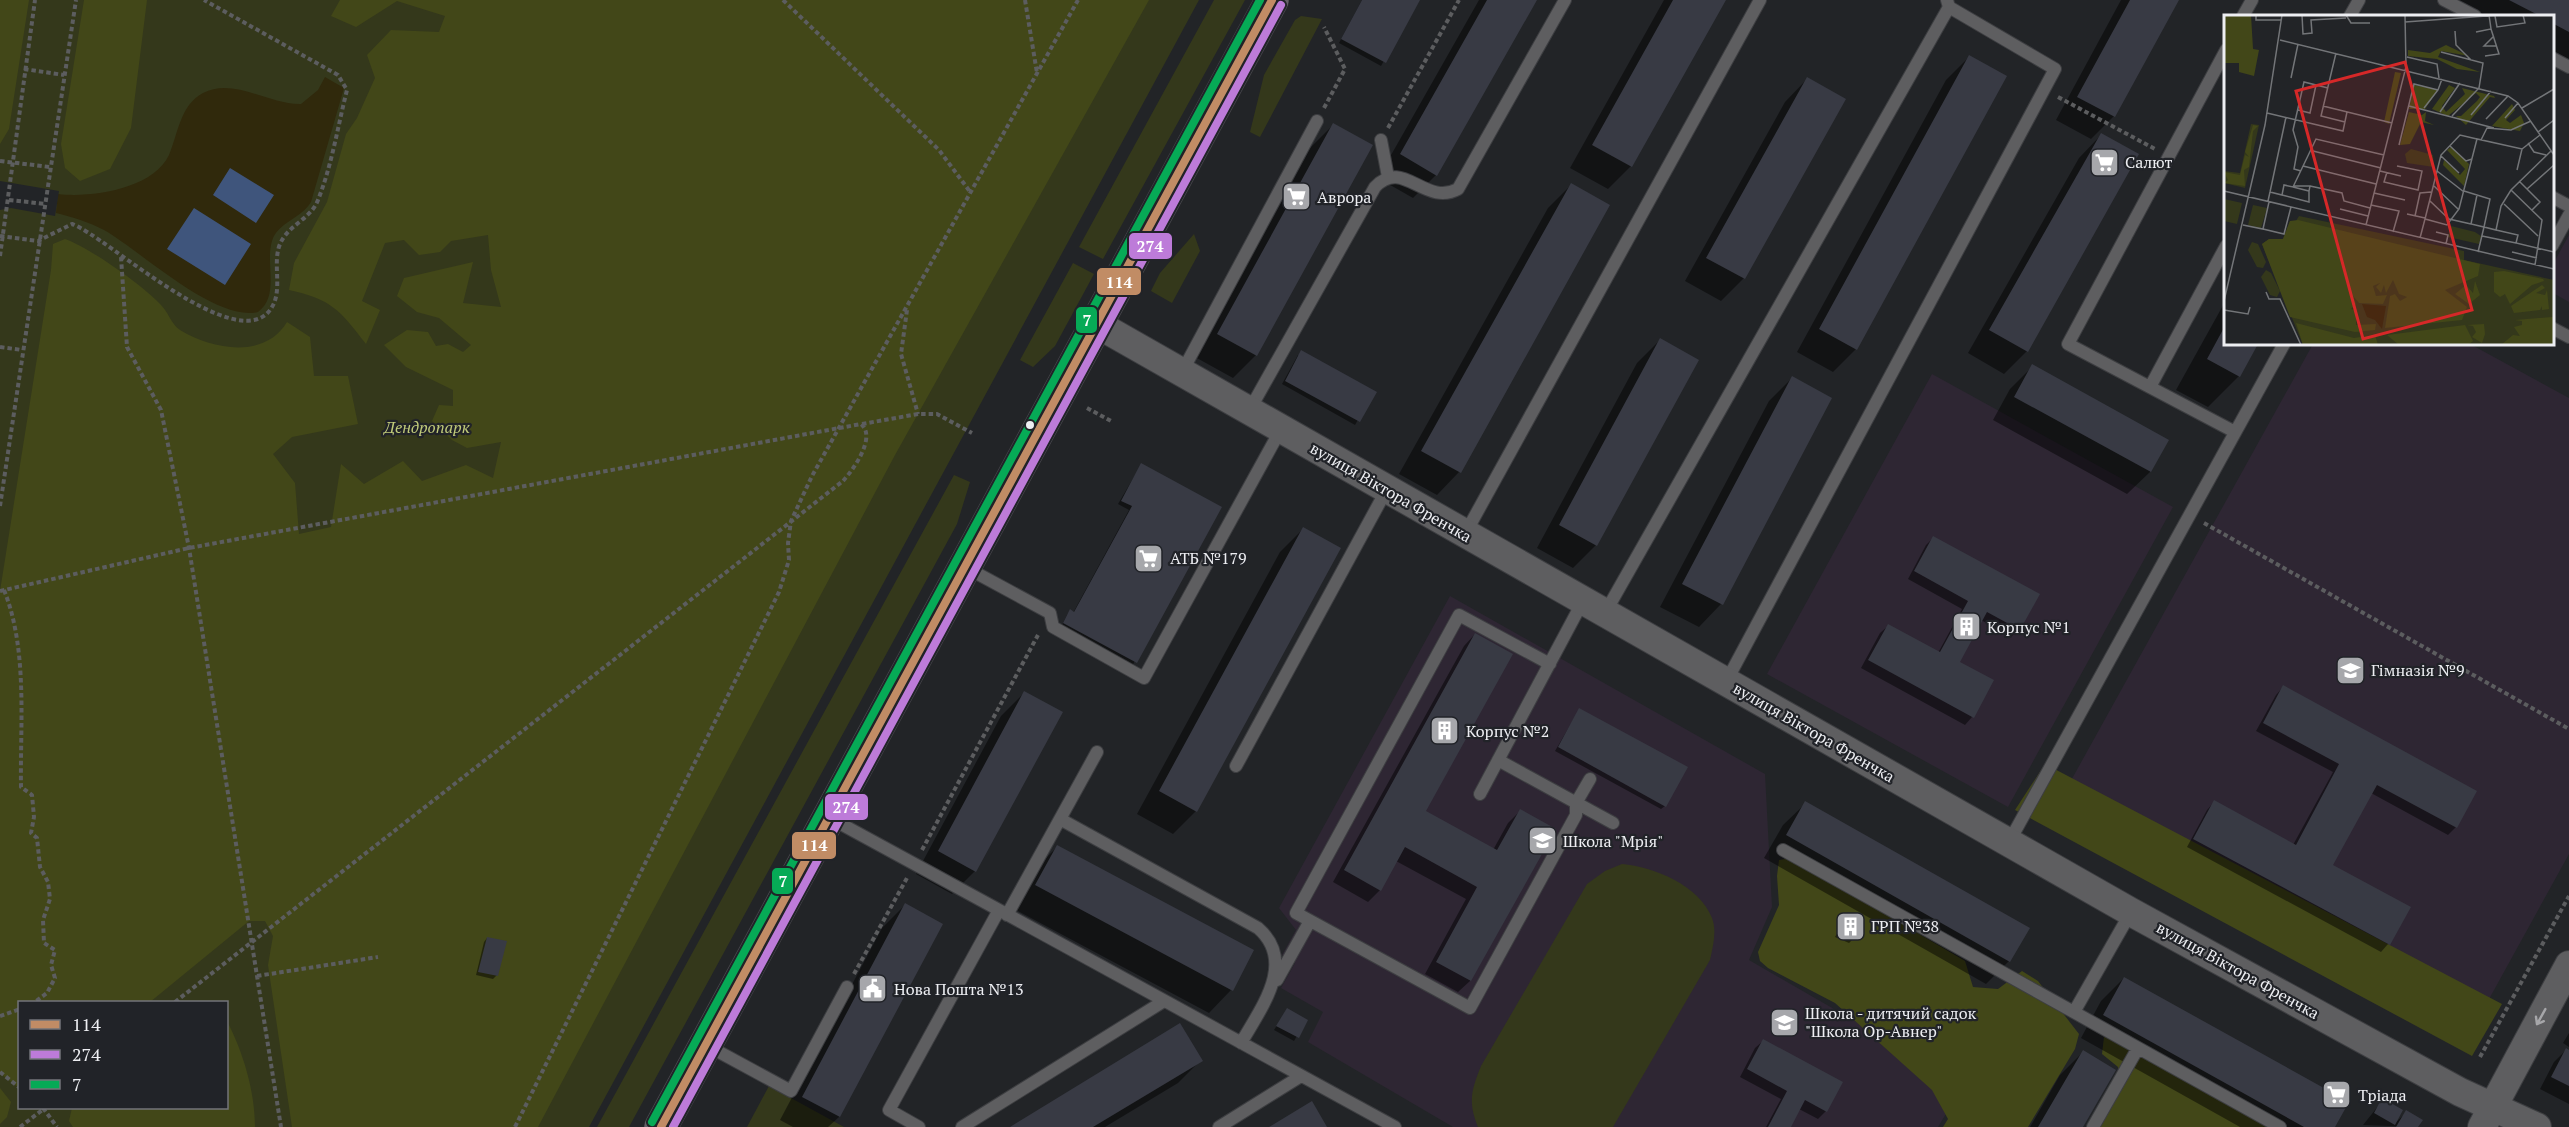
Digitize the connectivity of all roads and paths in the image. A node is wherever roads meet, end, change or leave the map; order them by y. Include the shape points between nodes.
1 (34, 0) edge
2 (76, 0) edge
3 (204, 0) edge
4 (783, 0) edge
5 (1025, 0) edge
6 (1078, 0) edge
7 (1272, 0) edge
8 (1459, 0) edge
9 (1565, 0) edge
10 (1760, 0) edge
11 (2252, 0) edge
12 (2359, 0) edge
13 (2444, 0) edge
14 (1948, 3) edge
15 (2244, 15) edge
16 (2351, 15) edge
17 (2473, 15) edge
18 (1324, 27) dead end
19 (2224, 54) edge
20 (2554, 59) edge
21 (2569, 67) edge
22 (24, 69) junction
23 (1038, 74) junction
24 (64, 75) junction
25 (2044, 89) junction
26 (1317, 121) joint
27 (1381, 140) joint
28 (2169, 156) junction
29 (0, 161) edge
30 (13, 165) junction
31 (50, 167) junction
32 (1388, 177) junction
33 (971, 193) junction
34 (2554, 198) edge
35 (9, 200) junction
36 (46, 204) junction
37 (2569, 206) edge
38 (2569, 215) edge
39 (1, 236) edge
40 (38, 241) junction
41 (2554, 244) edge
42 (2224, 250) edge
43 (0, 256) edge
44 (121, 256) junction
45 (907, 306) junction
46 (1097, 324) junction
47 (2554, 329) edge
48 (2569, 337) edge
49 (2283, 345) edge
50 (0, 347) edge
51 (22, 350) junction
52 (1182, 372) junction
53 (2150, 387) junction
54 (1087, 408) dead end
55 (1249, 411) junction
56 (918, 414) junction
57 (1111, 421) dead end
58 (861, 424) junction
59 (838, 429) junction
60 (1281, 429) junction
61 (2235, 432) junction
62 (972, 433) dead end
63 (2, 480) edge
64 (1387, 489) junction
65 (0, 506) edge
66 (2189, 516) junction
67 (791, 521) junction
68 (1465, 534) junction
69 (189, 548) junction
70 (964, 567) junction
71 (2, 590) edge
72 (1594, 607) junction
73 (1050, 614) junction
74 (1550, 664) junction
75 (1726, 682) junction
76 (2569, 729) edge
77 (1097, 752) dead end
78 (1498, 760) junction
79 (1236, 766) dead end
80 (1590, 779) dead end
81 (1480, 794) dead end
82 (1576, 803) junction
83 (828, 817) junction
84 (1060, 819) junction
85 (1612, 824) dead end
86 (2009, 842) junction
87 (1783, 850) dead end
88 (914, 864) junction
89 (2569, 896) edge
90 (1003, 912) junction
91 (2131, 912) junction
92 (1310, 921) junction
93 (253, 939) junction
94 (378, 957) dead end
95 (2569, 965) edge
96 (257, 976) junction
97 (847, 987) joint
98 (1273, 987) junction
99 (36, 1001) edge
100 (176, 1001) edge
101 (1164, 1001) junction
102 (18, 1010) edge
103 (2074, 1012) junction
104 (0, 1016) edge
105 (1241, 1043) junction
106 (705, 1044) junction
107 (2138, 1048) junction
108 (2480, 1057) dead end
109 (0, 1072) edge
110 (1301, 1076) junction
111 (18, 1086) edge
112 (43, 1109) edge
113 (45, 1109) edge
114 (2487, 1117) edge
115 (20, 1127) edge
116 (57, 1127) edge
117 (281, 1127) edge
118 (515, 1127) edge
119 (661, 1127) edge
120 (919, 1127) edge
121 (962, 1127) edge
122 (1219, 1127) edge
123 (1395, 1127) edge
124 (2093, 1127) edge
125 (2280, 1127) edge
126 (2537, 1127) edge

1 - 22 path
2 - 24 path
3 - 44 path via 338,75 348,90 318,201 280,244 273,306 258,318 229,317 200,306
4 - 33 path via 939,150
5 - 23 path
6 - 23 path
7 - 46 main road
8 - 27 path
9 - 32 lane via 1465,182 1449,194 1439,195 1402,178
10 - 68 lane
11 - 15 lane
12 - 16 lane
13 - 17 lane
14 - 25 lane via 2055,69
14 - 72 lane
18 - 26 path via 1346,69
19 - 28 lane
20 - 21 lane
22 - 24 path
22 - 30 path
23 - 33 path
24 - 31 path
25 - 28 path
25 - 75 lane
26 - 52 lane
27 - 32 lane
28 - 53 lane via 2068,345
29 - 30 path
30 - 31 path
30 - 35 path
31 - 36 path
32 - 55 lane via 1375,187
33 - 45 path
34 - 37 lane
35 - 36 path
35 - 39 path
36 - 40 path
38 - 41 lane
39 - 40 path
39 - 43 path
40 - 44 path via 72,224 84,228
40 - 51 path
42 - 53 lane
44 - 69 path via 127,346 162,410
45 - 56 path via 901,354
45 - 59 path
46 - 52 street, вулиця Віктора Френчка
46 - 70 main road
47 - 48 lane
49 - 61 lane
50 - 51 path
51 - 63 path
52 - 55 street, вулиця Віктора Френчка
53 - 61 lane
54 - 57 path
55 - 60 street, вулиця Віктора Френчка
56 - 58 path
56 - 62 path via 938,414
58 - 59 path
58 - 67 path via 867,431 855,467
59 - 67 path
59 - 69 path
60 - 64 street, вулиця Віктора Френчка
60 - 73 lane via 1144,678 1053,627
61 - 66 lane
63 - 65 path
64 - 68 street, вулиця Віктора Френчка
64 - 79 lane
66 - 76 path
66 - 86 lane
67 - 93 path
67 - 118 path via 789,560 779,592
68 - 72 street, вулиця Віктора Френчка
69 - 71 path
69 - 93 path
70 - 73 lane
70 - 83 main road
71 - 99 path via 14,616 21,787 32,795 31,833 37,838 40,867 48,882 50,899 44,920 44,943 55,950 51,964 55,978 47,993
72 - 74 lane
72 - 75 street, вулиця Віктора Френчка
73 - 88 path
74 - 78 lane
74 - 92 lane via 1459,615 1296,913
75 - 86 street, вулиця Віктора Френчка
77 - 84 lane
78 - 81 lane
78 - 82 lane
80 - 82 lane
82 - 85 lane
82 - 92 lane via 1576,815 1470,1008
83 - 88 lane
83 - 106 main road
84 - 90 lane
84 - 98 lane via 1258,928 1274,950
86 - 91 street, вулиця Віктора Френчка
87 - 103 lane
88 - 90 lane
88 - 97 path
89 - 108 path
90 - 101 lane
90 - 120 lane via 890,1110
91 - 103 lane
91 - 114 street, вулиця Віктора Френчка
92 - 98 lane
93 - 96 path
93 - 100 path
94 - 96 path
95 -> 114 street
96 - 117 path
97 - 106 lane via 791,1091
98 - 105 lane
101 - 105 lane
101 - 121 lane
102 - 104 path
103 - 107 lane
105 - 110 lane
106 - 119 main road
107 - 124 lane
107 - 125 lane
109 - 111 path
110 - 122 lane
110 - 123 lane
112 - 115 path
113 - 116 path
114 - 126 street, вулиця Віктора Френчка

